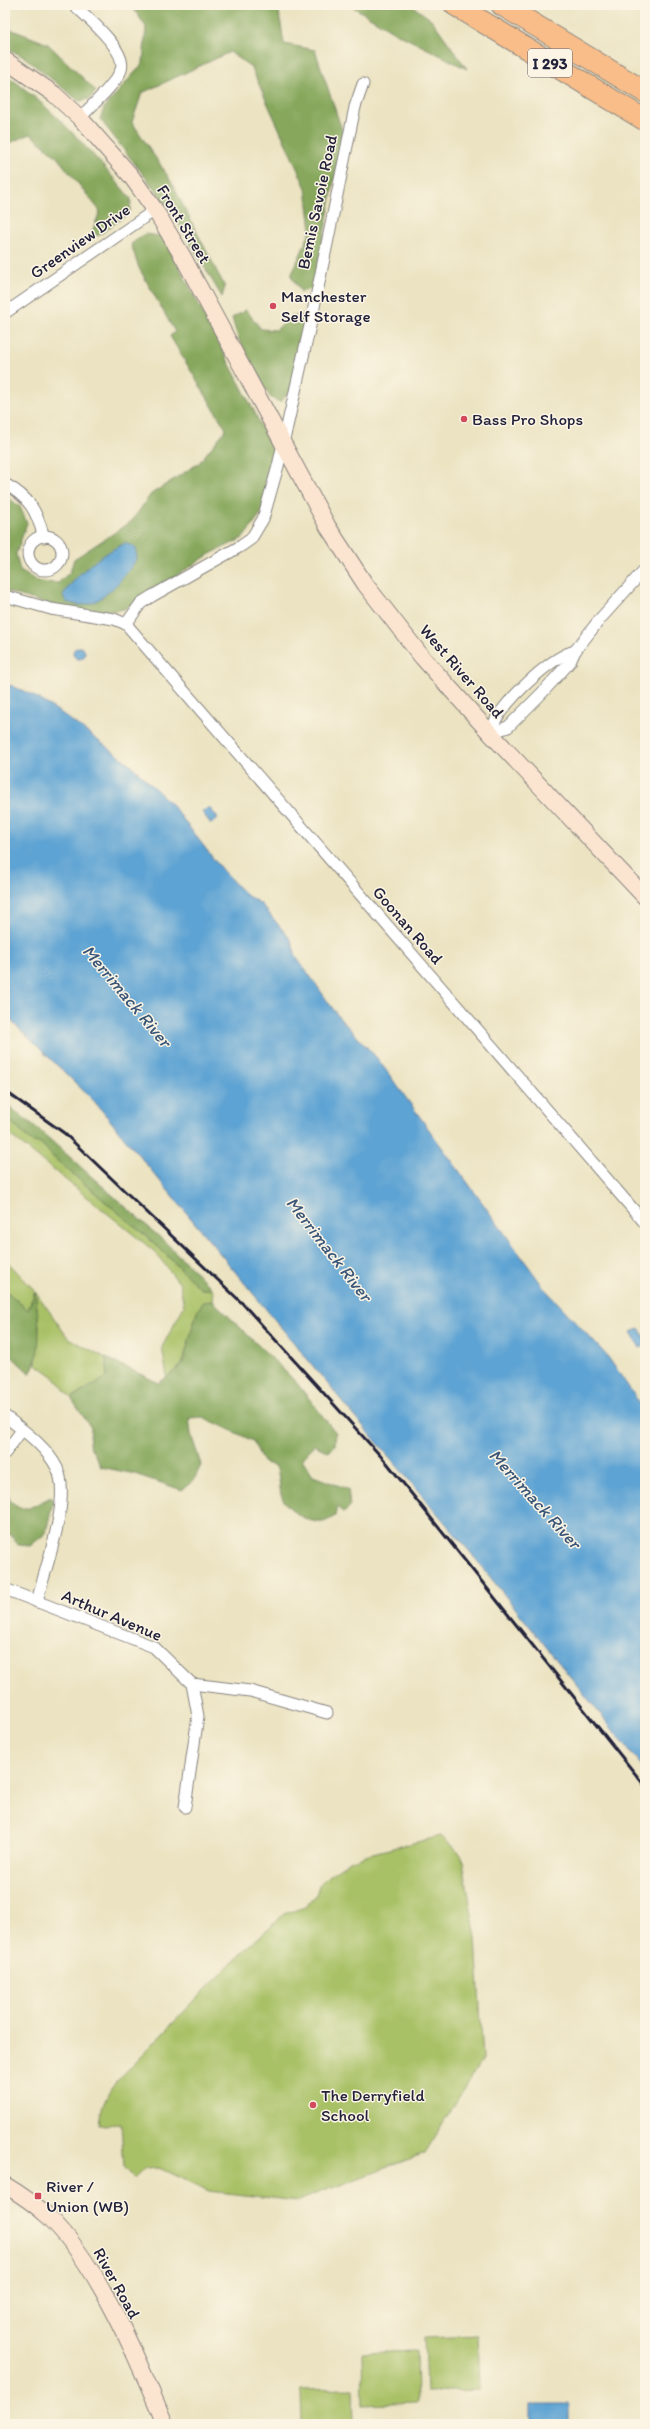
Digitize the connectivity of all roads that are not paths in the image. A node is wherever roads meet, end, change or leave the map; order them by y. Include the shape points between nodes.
1 (74, 5) edge
2 (455, 5) edge
3 (502, 5) edge
4 (5, 60) edge
5 (363, 84) dead end
6 (645, 92) edge
7 (80, 118) junction
8 (645, 120) edge
9 (155, 210) junction
10 (5, 313) edge
11 (283, 445) junction
12 (5, 484) edge
13 (44, 536) dead end
14 (645, 569) edge
15 (5, 596) edge
16 (126, 624) junction
17 (575, 651) junction
18 (490, 733) junction
19 (645, 897) edge
20 (645, 1223) edge
21 (5, 1416) edge
22 (22, 1430) junction
23 (5, 1453) edge
24 (5, 1588) edge
25 (37, 1602) junction
26 (192, 1684) junction
27 (327, 1713) dead end
28 (185, 1808) dead end
29 (5, 2185) edge
30 (165, 2424) edge

1 - 7 street via 117,50 122,64 119,75
2 - 8 highway, I 293
3 - 6 highway, I 293
4 - 7 main road, Front Street via 54,94
5 - 11 street, Bemis Savoie Road via 355,107
7 - 9 main road, Front Street via 131,176
9 - 10 street, Greenview Drive
9 - 11 main road, Front Street via 183,257
11 - 16 street, Bemis Savoie Road via 263,519 251,539 152,596 142,603
11 - 18 main road, West River Road via 342,551 365,584 422,657
12 - 13 street via 24,496 32,505
14 - 17 street via 623,591
15 - 16 street via 51,609 114,619
16 - 20 street, Goonan Road
17 - 18 street via 570,662 508,727
17 - 18 street via 554,659 528,684 498,715
18 - 19 main road, West River Road
21 - 22 street
22 - 23 street
22 - 25 street via 50,1458 63,1490 58,1522
24 - 25 street, Arthur Avenue
25 - 26 street, Arthur Avenue via 154,1647
26 - 27 street via 250,1691
26 - 28 street via 198,1716
29 - 30 main road, River Road via 49,2217 79,2253 128,2341

